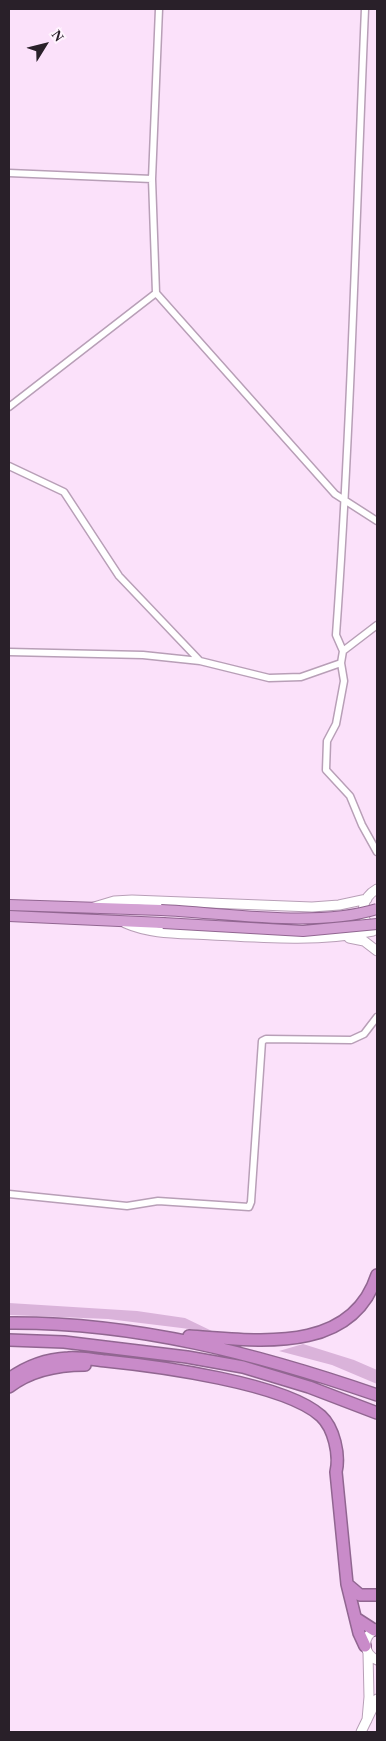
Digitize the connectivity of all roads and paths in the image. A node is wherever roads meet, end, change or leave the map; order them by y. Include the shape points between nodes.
1 (159, 9) edge
2 (365, 9) edge
3 (9, 173) edge
4 (152, 179) junction
5 (156, 293) junction
6 (9, 407) edge
7 (9, 466) edge
8 (345, 501) junction
9 (377, 521) edge
10 (377, 625) edge
11 (343, 651) junction
12 (9, 652) edge
13 (200, 661) junction
14 (341, 663) junction
15 (377, 852) edge
16 (377, 890) edge
17 (367, 899) junction
18 (9, 905) edge
19 (92, 908) junction
20 (377, 909) edge
21 (9, 916) edge
22 (124, 923) junction
23 (376, 931) edge
24 (339, 937) junction
25 (377, 951) edge
26 (377, 1017) edge
27 (9, 1194) edge
28 (377, 1275) edge
29 (9, 1323) edge
30 (147, 1334) junction
31 (9, 1340) edge
32 (9, 1379) edge
33 (9, 1387) edge
34 (377, 1395) edge
35 (377, 1413) edge
36 (336, 1472) junction
37 (347, 1584) junction
38 (377, 1595) edge
39 (357, 1619) junction
40 (376, 1629) edge
41 (366, 1649) junction
42 (377, 1660) edge
43 (377, 1699) edge
44 (367, 1720) junction
45 (361, 1732) edge

1 - 4 street
2 - 8 street
3 - 4 street
4 - 5 street
5 - 6 street
5 - 8 street via 335,494
7 - 13 street via 64,492 119,576
8 - 9 street
8 - 11 street via 336,635
10 - 11 street
11 - 14 street
12 - 13 street via 143,655
13 - 14 street via 269,678 302,677
14 - 15 street via 344,681 336,724 327,741 326,770 350,796
16 - 17 main road
17 - 19 main road via 318,906 122,900
17 - 23 main road via 363,914 366,924
18 - 19 highway
19 - 20 highway, bridge via 303,918
21 - 22 highway
22 - 23 highway, bridge
22 - 24 main road via 157,932
23 - 24 main road
24 - 25 main road via 359,939
26 - 27 street via 364,1034 351,1040 266,1039 260,1043 249,1207 158,1201 128,1206
28 - 30 highway via 371,1290 356,1310 336,1326 318,1334 285,1339
29 - 30 highway via 81,1324
30 - 34 highway via 300,1368
31 - 35 highway via 64,1342 242,1367 309,1387
32 - 36 highway via 40,1362 70,1357 176,1370 281,1395 297,1401 326,1422 337,1456
33 - 36 highway via 44,1369 82,1365 162,1375 273,1398 293,1406 319,1423 327,1438
36 - 37 highway
37 - 38 highway via 360,1595
37 - 39 highway
39 - 40 highway
39 - 41 highway
40 - 41 main road via 366,1638
41 - 42 main road
41 - 44 main road
43 - 44 main road
44 - 45 main road

